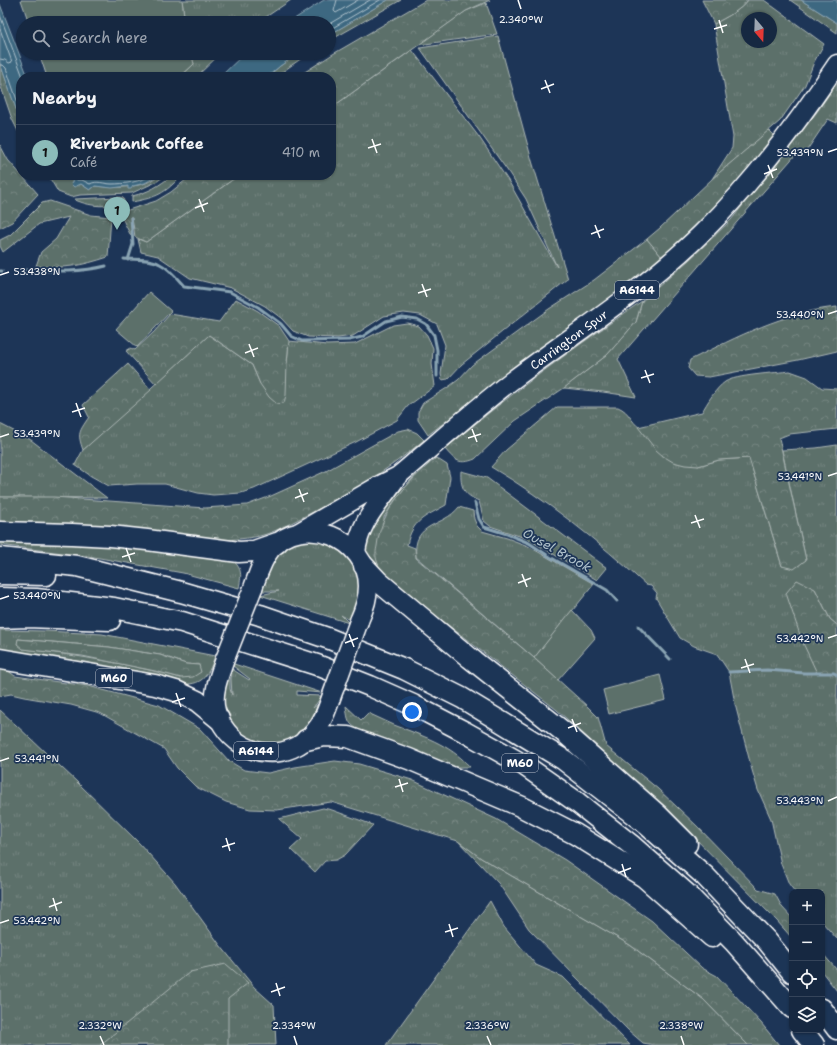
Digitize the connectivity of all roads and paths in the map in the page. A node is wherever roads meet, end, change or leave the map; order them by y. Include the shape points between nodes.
1 (837, 64) edge
2 (398, 476) junction
3 (0, 532) edge
4 (299, 532) junction
5 (277, 543) junction
6 (0, 558) edge
7 (360, 560) junction
8 (0, 574) edge
9 (181, 592) junction
10 (0, 598) edge
11 (0, 618) edge
12 (182, 622) junction
13 (0, 659) edge
14 (219, 719) junction
15 (306, 740) junction
16 (767, 941) junction
17 (789, 968) edge
18 (789, 1005) edge
19 (825, 1013) edge
20 (789, 1016) edge
21 (837, 1030) edge
22 (804, 1033) edge
23 (812, 1033) edge
24 (814, 1045) edge
25 (820, 1045) edge

1 - 2 main road, Carrington Spur / A6144 via 775,151 702,233 629,296 510,382
2 - 4 main road, Carrington Spur / A6144
2 - 7 main road, Carrington Spur / A6144 via 373,509 362,529 357,544
3 - 5 highway via 110,536 239,552
4 - 5 main road, A6144
4 - 7 main road, A6144 via 325,533 339,538 348,544
5 - 14 main road, A6144, bridge via 264,559 225,659 215,690 215,707
6 - 9 highway, M60 via 77,566
7 - 15 main road, A6144, bridge via 368,586 365,605 321,721
7 - 16 highway, M60 via 385,587 566,733 658,814 742,899
8 - 9 highway, M60 via 116,580
9 - 16 highway, M60 via 330,639 404,669 462,698 564,760 646,824 705,876
10 - 12 highway, M60 via 36,598 114,608
11 - 12 highway, M60
12 - 18 highway, M60 via 317,665 370,686 465,732 524,766 625,839 687,894 734,942
13 - 14 highway, M60 via 155,685 197,701
14 - 15 main road, A6144 via 234,740 258,752 288,750
15 - 20 highway via 322,736 348,737 409,759 520,806 576,834 644,877 739,962
16 - 17 highway, M60
19 - 21 highway
22 - 24 highway
23 - 25 highway

